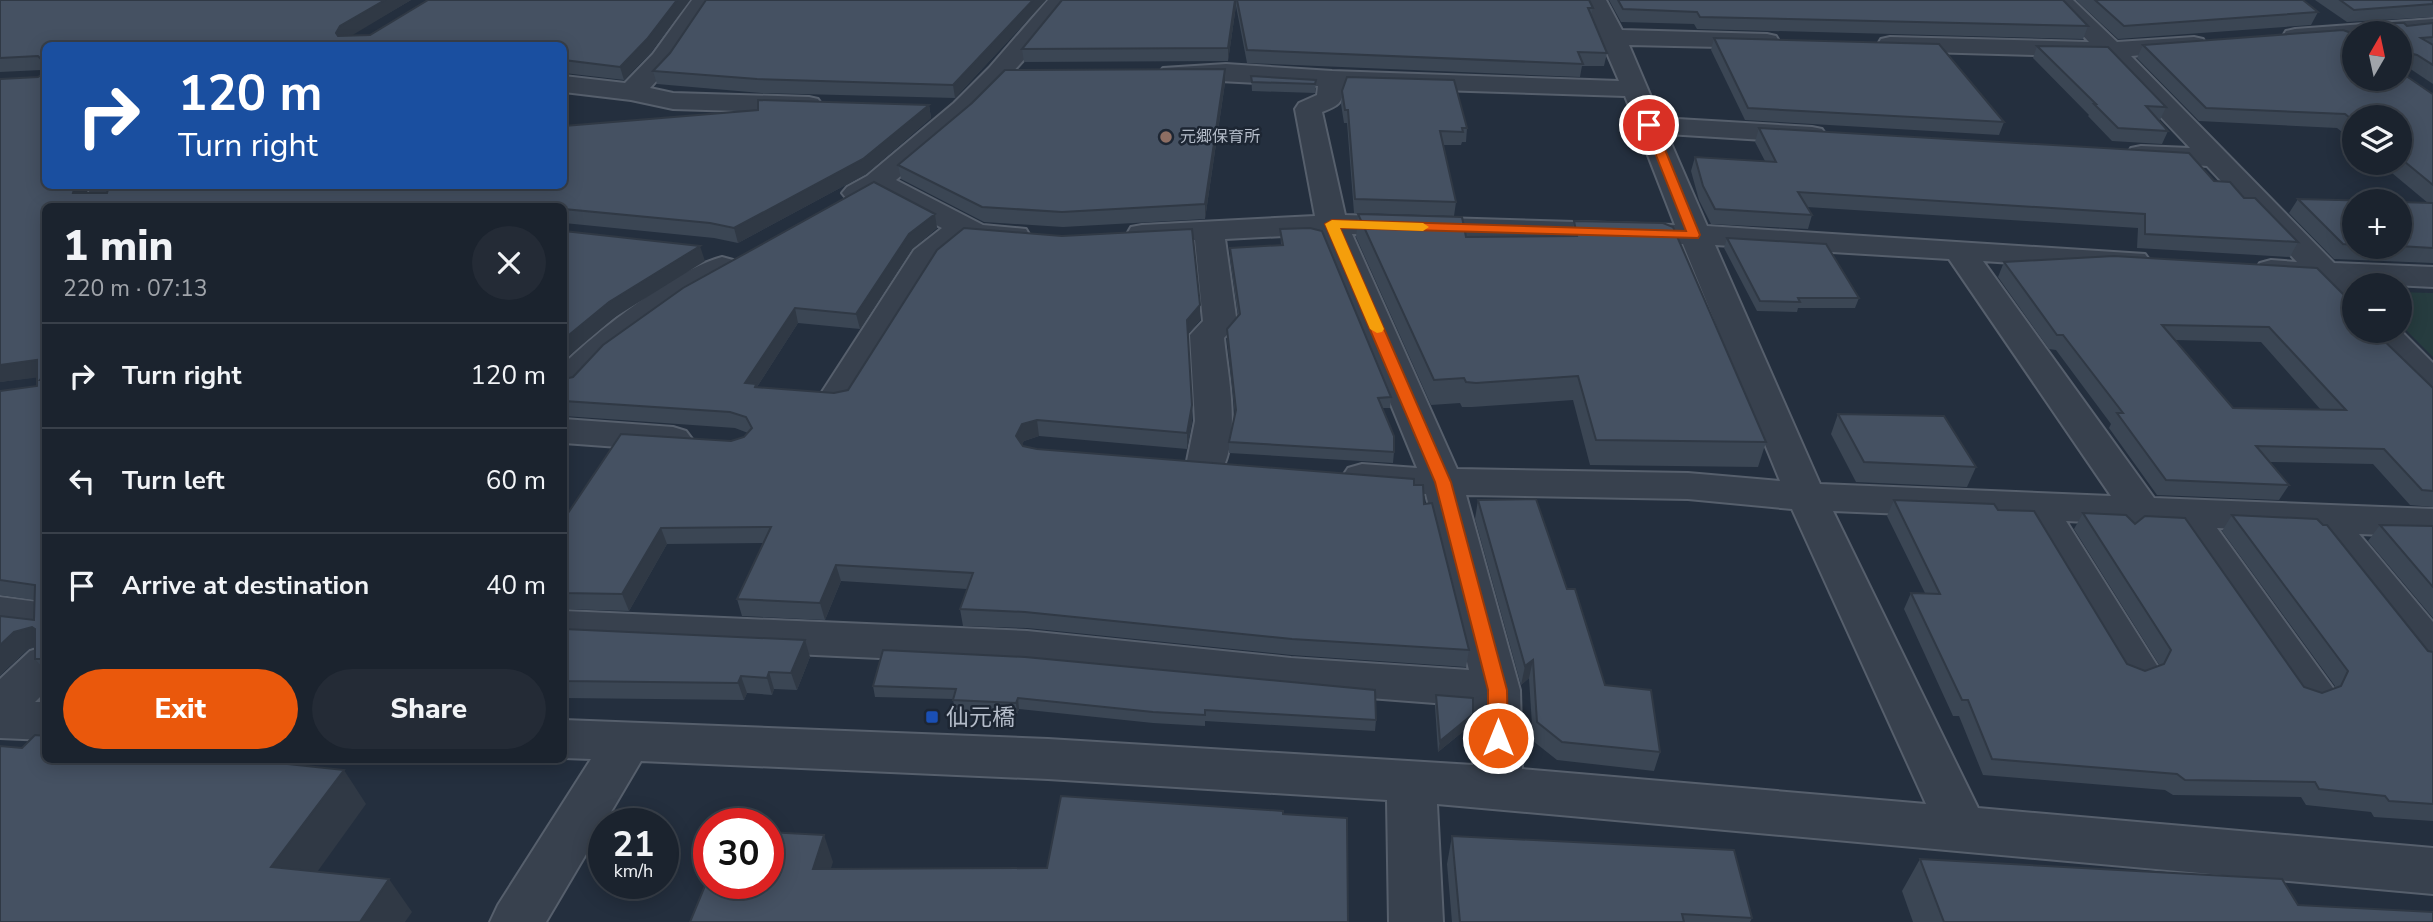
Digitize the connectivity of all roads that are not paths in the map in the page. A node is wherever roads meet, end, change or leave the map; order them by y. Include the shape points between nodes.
1 (704, 0) edge
2 (1060, 0) edge
3 (1595, 0) edge
4 (2060, 0) edge
5 (2307, 8) edge
6 (2433, 26) edge
7 (2412, 29) edge
8 (2342, 33) edge
9 (1614, 37) junction
10 (2342, 37) edge
11 (2273, 38) edge
12 (1794, 42) edge
13 (2219, 42) edge
14 (1863, 43) edge
15 (2111, 50) junction
16 (1146, 73) edge
17 (1332, 79) junction
18 (567, 85) edge
19 (1635, 89) junction
20 (631, 92) junction
21 (841, 106) edge
22 (922, 108) edge
23 (964, 110) junction
24 (1649, 125) junction
25 (1843, 136) edge
26 (2118, 152) edge
27 (2215, 158) junction
28 (877, 182) junction
29 (832, 207) edge
30 (1332, 224) junction
31 (963, 227) junction
32 (1209, 231) junction
33 (1694, 235) junction
34 (1116, 236) edge
35 (1039, 237) edge
36 (701, 249) edge
37 (1959, 251) junction
38 (2162, 263) edge
39 (2244, 268) edge
40 (2325, 273) junction
41 (2433, 277) edge
42 (2342, 290) edge
43 (2394, 343) edge
44 (567, 380) edge
45 (2433, 383) edge
46 (838, 395) edge
47 (567, 431) edge
48 (709, 441) edge
49 (1164, 463) edge
50 (1205, 466) junction
51 (1245, 469) edge
52 (1324, 474) edge
53 (1443, 482) junction
54 (1806, 497) junction
55 (2036, 506) junction
56 (2142, 511) junction
57 (2185, 513) junction
58 (2323, 518) junction
59 (2433, 523) edge
60 (0, 614) edge
61 (42, 619) edge
62 (567, 627) edge
63 (2433, 653) edge
64 (42, 667) edge
65 (2135, 667) edge
66 (2310, 688) edge
67 (1497, 690) junction
68 (0, 707) edge
69 (0, 719) edge
70 (42, 721) edge
71 (567, 739) edge
72 (628, 741) junction
73 (1411, 782) junction
74 (1498, 787) junction
75 (1963, 829) junction
76 (2432, 871) edge
77 (517, 922) edge
78 (1416, 922) edge

1 - 20 street via 669,53
2 - 23 street via 1012,73
3 - 9 street
4 - 15 street
5 - 8 street
6 - 7 street
9 - 12 street
9 - 19 street
10 - 11 street
13 - 15 street
14 - 15 street
15 - 27 street
16 - 17 street via 1226,72
17 - 19 street
17 - 30 street via 1330,99 1308,109
18 - 20 street
19 - 24 street
20 - 21 street via 673,101
22 - 23 street
23 - 28 street
24 - 25 street
24 - 33 street
26 - 27 street
27 - 40 street
28 - 29 street
28 - 31 street
30 - 32 street
30 - 33 street
30 - 53 street
31 - 35 street via 977,234
31 - 46 street via 925,257
32 - 34 street
32 - 50 street via 1220,324 1207,335 1214,421
33 - 37 street
33 - 54 street
36 - 44 street via 742,256 674,294 595,352
37 - 38 street
37 - 56 street
39 - 40 street
40 - 41 street
40 - 42 street
43 - 45 street
47 - 48 street
49 - 50 street
50 - 51 street
52 - 53 street
53 - 54 street via 1688,486
53 - 67 street
54 - 55 street
54 - 75 street
55 - 56 street
55 - 65 street
56 - 57 street
57 - 58 street
57 - 66 street
58 - 59 street
58 - 63 street
60 - 61 street
62 - 67 street via 1027,648
64 - 68 street
67 - 74 street
69 - 70 street
71 - 72 street
72 - 73 street via 1048,759
72 - 77 street
73 - 74 street
73 - 78 street
74 - 75 street
75 - 76 street

